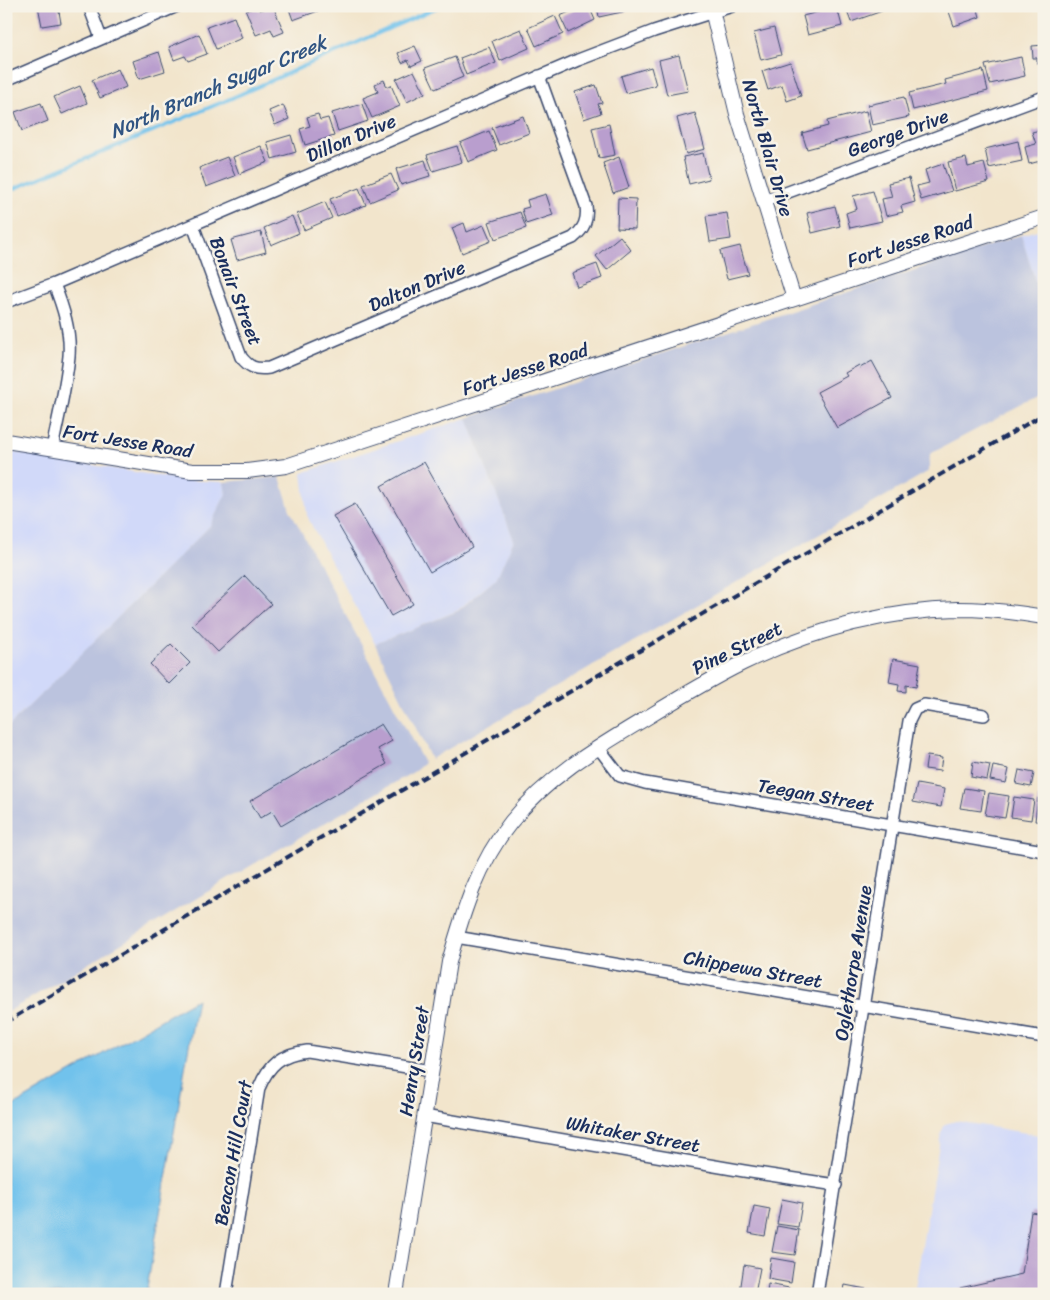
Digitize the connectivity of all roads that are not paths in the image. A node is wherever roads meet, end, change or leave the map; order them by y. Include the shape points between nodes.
1 (89, 6) edge
2 (177, 6) edge
3 (732, 6) edge
4 (712, 9) edge
5 (101, 38) junction
6 (539, 76) junction
7 (6, 80) edge
8 (1044, 97) edge
9 (764, 201) junction
10 (1044, 217) edge
11 (193, 225) junction
12 (54, 284) junction
13 (794, 299) junction
14 (6, 302) edge
15 (251, 367) joint
16 (6, 441) edge
17 (52, 449) junction
18 (1044, 617) edge
19 (984, 715) dead end
20 (598, 747) junction
21 (894, 826) junction
22 (496, 842) joint
23 (1044, 850) edge
24 (456, 937) junction
25 (864, 1006) junction
26 (1044, 1036) edge
27 (432, 1071) junction
28 (424, 1116) junction
29 (836, 1185) junction
30 (226, 1294) edge
31 (396, 1294) edge
32 (817, 1294) edge

1 - 5 street
2 - 5 street
3 - 4 street, Dillon Drive
4 - 6 street, Dillon Drive
4 - 9 street, North Blair Drive via 737,114
5 - 7 street
6 - 11 street, Dillon Drive
6 - 15 street, Dalton Drive via 586,206 587,219 579,233 269,368
8 - 9 street, George Drive
9 - 13 street, North Blair Drive
10 - 13 street, Fort Jesse Road
11 - 12 street, Dillon Drive
11 - 15 street, Bonair Street via 241,357
12 - 14 street, Dillon Drive
12 - 17 street via 63,307 69,356
13 - 17 street, Fort Jesse Road via 286,466 247,471 192,471
16 - 17 street, Fort Jesse Road
18 - 20 street, Pine Street via 957,609 888,616 819,632 706,682
19 - 21 street, Oglethorpe Avenue via 927,705 915,709 910,721
20 - 21 street, Teegan Street via 620,776 645,783
20 - 22 street, Pine Street via 537,794
21 - 23 street, Teegan Street
21 - 25 street, Oglethorpe Avenue
22 - 24 street, Henry Street via 476,879
24 - 25 street, Chippewa Street
24 - 27 street, Henry Street
25 - 26 street, Chippewa Street
25 - 29 street, Oglethorpe Avenue
27 - 28 street, Henry Street
27 - 30 street, Beacon Hill Court via 307,1051 281,1058 272,1066 259,1088
28 - 29 street, Whitaker Street
28 - 31 street, Henry Street
29 - 32 street, Oglethorpe Avenue

